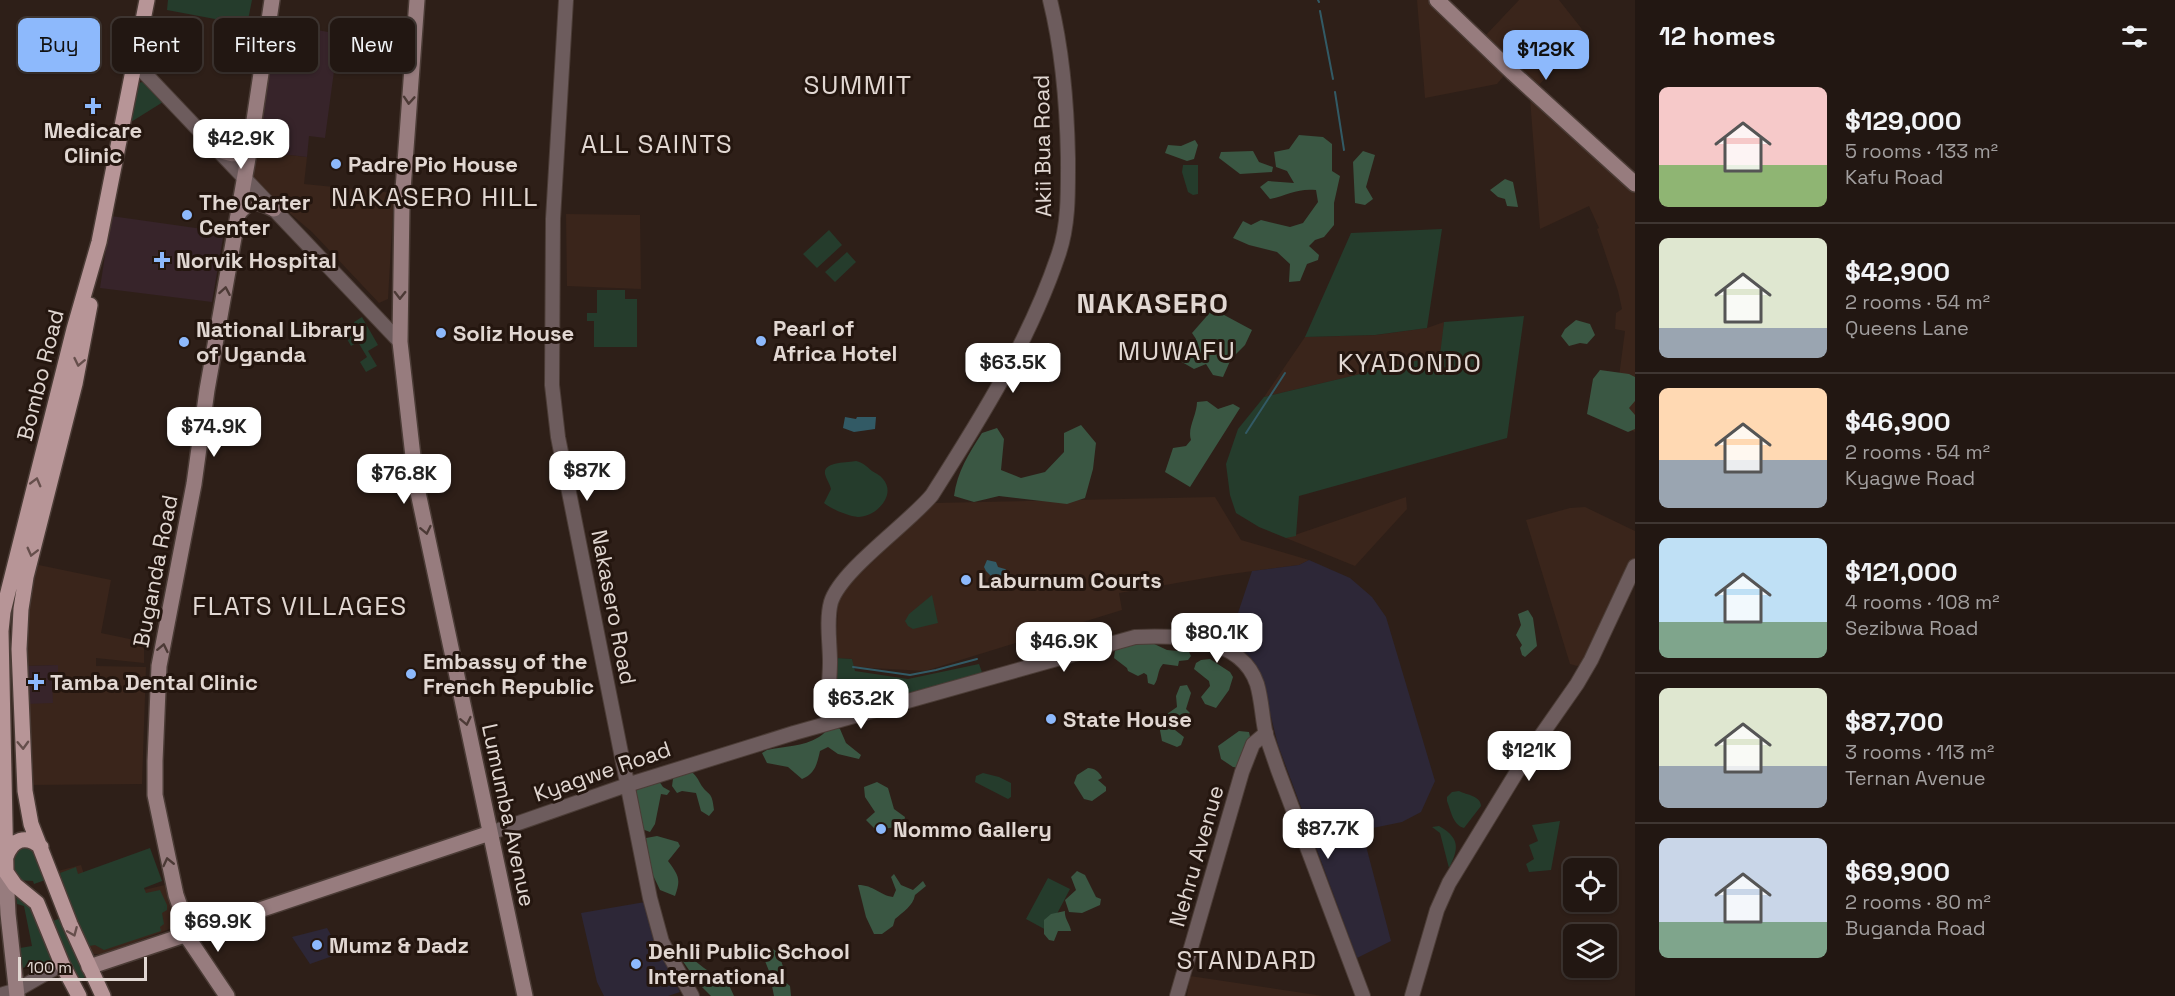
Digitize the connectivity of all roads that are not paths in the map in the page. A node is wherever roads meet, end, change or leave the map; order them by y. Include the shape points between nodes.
1 (147, 0) edge
2 (272, 0) edge
3 (417, 0) edge
4 (566, 0) edge
5 (1050, 0) edge
6 (1437, 0) edge
7 (144, 18) edge
8 (133, 72) edge
9 (144, 72) edge
10 (250, 143) junction
11 (217, 149) junction
12 (244, 178) junction
13 (1635, 184) edge
14 (274, 208) junction
15 (238, 214) junction
16 (99, 242) junction
17 (400, 342) junction
18 (1635, 566) edge
19 (1, 643) edge
20 (19, 645) junction
21 (833, 721) junction
22 (1266, 733) junction
23 (627, 785) junction
24 (490, 833) junction
25 (41, 847) junction
26 (6, 864) junction
27 (186, 935) junction
28 (62, 964) junction
29 (92, 973) junction
30 (76, 991) edge
31 (17, 993) edge
32 (0, 995) edge
33 (103, 996) edge
34 (227, 996) edge
35 (525, 996) edge
36 (692, 996) edge
37 (1177, 996) edge
38 (1363, 996) edge
39 (1413, 996) edge

1 - 7 main road, Bombo Road
2 - 10 main road, Buganda Road
3 -> 17 main road, Lumumba Avenue via 402,203
4 - 23 street, Nakasero Road via 553,219 552,384 558,437
5 - 21 street, Akii Bua Road via 1067,106 1068,201 1059,252 1014,359 936,489 922,507 854,569 834,594 830,613
6 - 13 main road
8 - 16 main road, Bombo Road
9 - 11 street
10 - 11 main road via 237,154
10 - 12 main road, Buganda Road
11 - 12 street
12 - 14 street
12 - 15 main road, Buganda Road
14 - 15 main road via 250,203
14 - 17 street
27 -> 15 main road, Buganda Road via 154,795 159,666 194,484
19 -> 16 main road, Bombo Road via 3,612
16 -> 20 main road via 75,384 26,577
17 -> 24 main road, Lumumba Avenue via 416,483
18 - 39 street via 1577,684 1526,757 1449,883 1437,910
19 - 20 main road via 10,638
19 - 26 main road, Bombo Road
20 -> 25 main road via 25,791 31,824
21 - 22 street, Kyagwe Road via 1135,637 1178,636 1219,646 1249,668 1257,682
21 - 23 street, Kyagwe Road
22 - 37 street, Nehru Avenue via 1253,744 1242,772
22 - 38 street, Kyagwe Road
23 - 24 street, Kyagwe Road
23 - 36 street, Nakasero Road via 662,942
24 - 27 main road, Kyagwe Road
24 - 35 main road, Lumumba Avenue
25 - 26 main road via 31,840 19,839 12,845
25 -> 29 main road
26 - 28 main road via 15,885 37,903
26 - 31 main road
27 - 29 main road, Kyagwe Road
27 - 34 main road, Buganda Road
28 - 30 main road
28 - 31 street
29 - 30 main road via 92,984
29 - 33 main road
31 - 32 street

